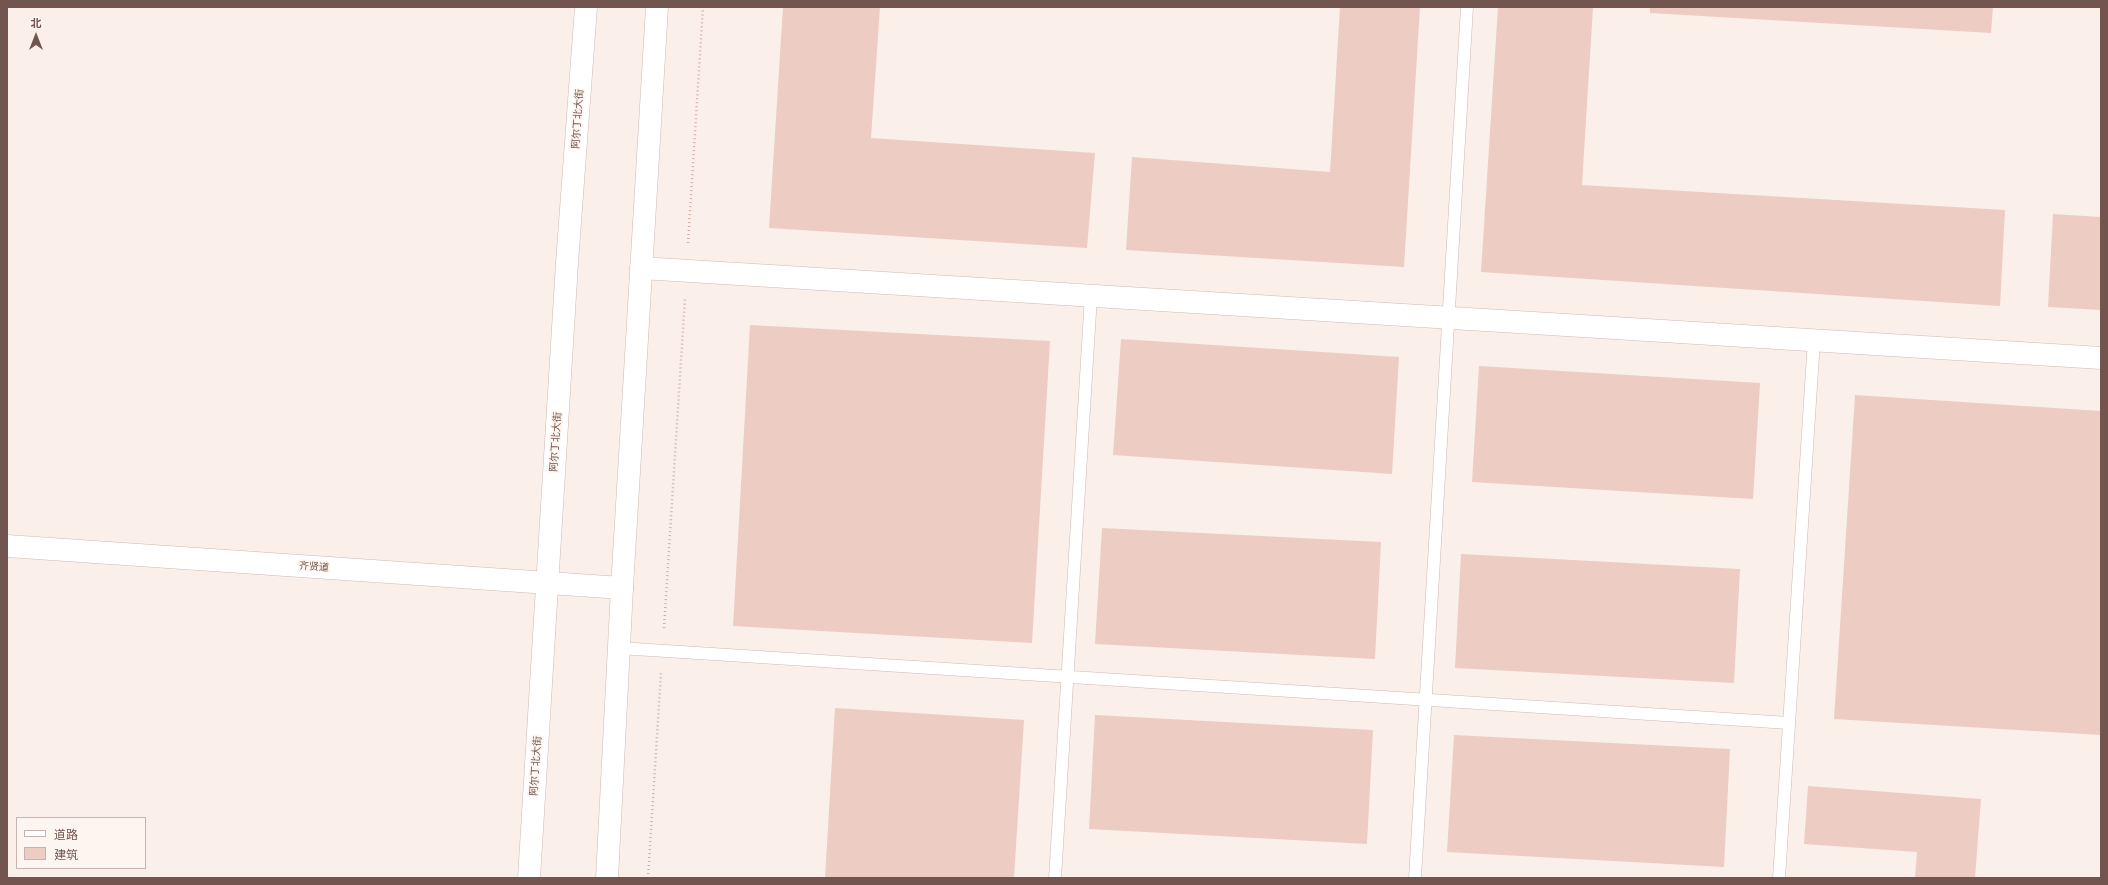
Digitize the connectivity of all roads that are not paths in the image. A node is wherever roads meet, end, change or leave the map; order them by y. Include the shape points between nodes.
1 (586, 7) edge
2 (657, 7) edge
3 (1467, 7) edge
4 (641, 268) junction
5 (1091, 296) junction
6 (1449, 318) junction
7 (1814, 340) junction
8 (2101, 358) edge
9 (7, 546) edge
10 (547, 582) junction
11 (622, 588) junction
12 (618, 648) junction
13 (1068, 677) junction
14 (1426, 699) junction
15 (1789, 723) junction
16 (528, 878) edge
17 (607, 878) edge
18 (1055, 878) edge
19 (1415, 878) edge
20 (1779, 878) edge

1 - 10 street, 阿尔丁北大街
2 - 4 street
3 - 6 lane
4 - 5 street
4 - 11 street
5 - 6 street
5 - 13 lane
6 - 7 street
6 - 14 lane
7 - 8 street
7 - 15 lane
9 - 10 street, 齐贤道
10 - 11 street, 齐贤道
10 - 16 street, 阿尔丁北大街
11 - 12 street
12 - 13 lane
12 - 17 street
13 - 14 lane
13 - 18 lane
14 - 15 lane
14 - 19 lane
15 - 20 lane

